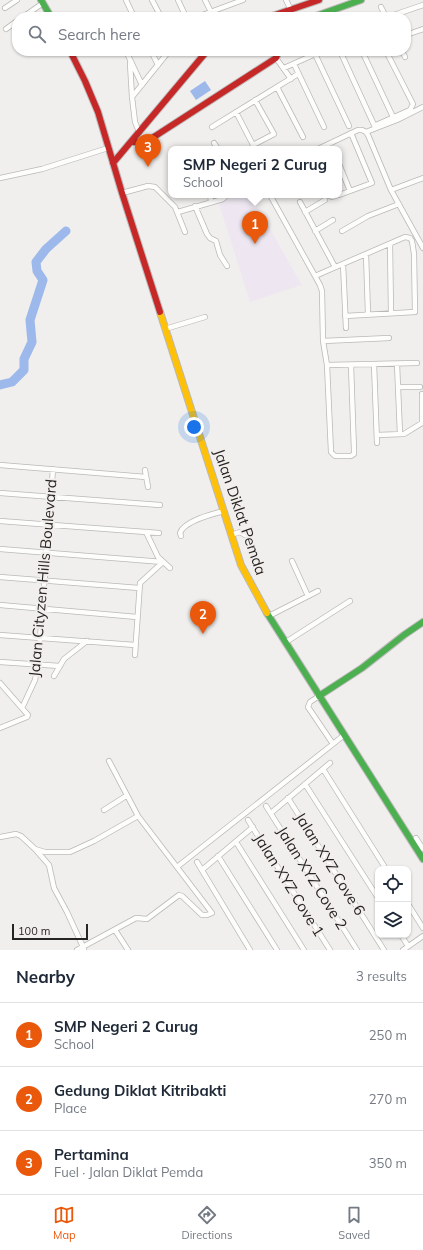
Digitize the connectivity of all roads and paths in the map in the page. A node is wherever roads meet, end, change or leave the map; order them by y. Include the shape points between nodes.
1 (17, 0) edge
2 (126, 0) edge
3 (152, 0) edge
4 (178, 0) edge
5 (205, 0) edge
6 (243, 0) edge
7 (286, 0) edge
8 (319, 0) edge
9 (361, 0) edge
10 (42, 1) edge
11 (232, 2) edge
12 (423, 5) edge
13 (381, 7) dead end
14 (5, 8) dead end
15 (291, 10) junction
16 (29, 12) edge
17 (48, 12) edge
18 (132, 12) edge
19 (158, 12) edge
20 (184, 12) edge
21 (211, 12) joint
22 (284, 12) edge
23 (327, 12) edge
24 (384, 12) edge
25 (402, 12) edge
26 (12, 25) edge
27 (6, 29) dead end
28 (423, 29) edge
29 (411, 33) edge
30 (73, 56) edge
31 (128, 56) edge
32 (154, 56) edge
33 (165, 56) edge
34 (203, 56) edge
35 (311, 56) edge
36 (316, 56) edge
37 (342, 56) edge
38 (364, 56) edge
39 (389, 56) edge
40 (276, 58) joint
41 (130, 60) junction
42 (294, 64) junction
43 (158, 65) junction
44 (284, 68) junction
45 (298, 74) junction
46 (291, 79) junction
47 (142, 85) junction
48 (277, 87) junction
49 (132, 96) junction
50 (255, 100) junction
51 (423, 107) edge
52 (236, 112) junction
53 (392, 117) junction
54 (349, 126) dead end
55 (212, 127) dead end
56 (324, 127) dead end
57 (375, 127) junction
58 (139, 132) junction
59 (366, 132) junction
60 (351, 133) junction
61 (303, 137) dead end
62 (131, 142) junction
63 (214, 143) dead end
64 (216, 146) edge
65 (324, 146) edge
66 (108, 148) junction
67 (113, 163) junction
68 (342, 171) edge
69 (0, 178) edge
70 (423, 178) edge
71 (391, 190) junction
72 (350, 191) junction
73 (122, 193) junction
74 (342, 194) edge
75 (210, 198) edge
76 (223, 198) edge
77 (272, 198) edge
78 (325, 200) dead end
79 (211, 201) junction
80 (300, 202) dead end
81 (399, 204) junction
82 (196, 206) junction
83 (178, 212) junction
84 (305, 212) junction
85 (333, 220) dead end
86 (315, 231) junction
87 (342, 231) dead end
88 (185, 232) dead end
89 (390, 244) junction
90 (423, 248) edge
91 (366, 254) junction
92 (343, 264) junction
93 (227, 266) dead end
94 (335, 267) junction
95 (315, 276) junction
96 (391, 313) junction
97 (368, 314) junction
98 (345, 316) junction
99 (205, 317) dead end
100 (346, 328) dead end
101 (165, 329) junction
102 (389, 338) dead end
103 (323, 341) junction
104 (417, 363) dead end
105 (374, 364) junction
106 (397, 364) junction
107 (327, 365) junction
108 (351, 365) junction
109 (398, 387) junction
110 (420, 387) dead end
111 (422, 394) dead end
112 (422, 408) edge
113 (400, 434) junction
114 (377, 435) junction
115 (377, 443) dead end
116 (0, 465) edge
117 (53, 469) junction
118 (146, 470) dead end
119 (146, 477) junction
120 (148, 487) dead end
121 (0, 493) edge
122 (51, 497) junction
123 (160, 505) dead end
124 (224, 511) junction
125 (0, 521) edge
126 (49, 524) junction
127 (146, 532) junction
128 (159, 533) dead end
129 (251, 533) dead end
130 (231, 535) junction
131 (181, 536) dead end
132 (0, 549) edge
133 (46, 553) junction
134 (163, 562) junction
135 (292, 562) dead end
136 (170, 568) dead end
137 (0, 577) edge
138 (44, 581) junction
139 (139, 588) junction
140 (318, 591) dead end
141 (308, 596) junction
142 (350, 601) dead end
143 (0, 605) edge
144 (42, 609) junction
145 (269, 616) junction
146 (137, 617) junction
147 (423, 622) edge
148 (0, 635) edge
149 (40, 638) junction
150 (87, 641) junction
151 (286, 642) junction
152 (135, 645) junction
153 (135, 655) dead end
154 (0, 662) edge
155 (38, 664) junction
156 (60, 666) junction
157 (54, 676) dead end
158 (0, 683) edge
159 (319, 696) junction
160 (22, 708) junction
161 (0, 727) edge
162 (344, 735) junction
163 (333, 744) junction
164 (109, 761) dead end
165 (330, 763) dead end
166 (323, 769) junction
167 (305, 784) junction
168 (126, 796) junction
169 (288, 798) junction
170 (266, 806) dead end
171 (104, 810) dead end
172 (271, 813) junction
173 (138, 816) junction
174 (248, 820) dead end
175 (253, 827) junction
176 (0, 837) edge
177 (416, 838) dead end
178 (236, 842) junction
179 (35, 849) junction
180 (423, 849) edge
181 (218, 856) junction
182 (423, 859) edge
183 (197, 862) dead end
184 (384, 866) edge
185 (177, 867) junction
186 (202, 870) junction
187 (375, 893) edge
188 (411, 909) edge
189 (423, 928) edge
190 (115, 930) junction
191 (423, 936) edge
192 (403, 938) edge
193 (408, 946) junction
194 (84, 949) edge
195 (77, 950) edge
196 (128, 950) edge
197 (250, 950) edge
198 (277, 950) edge
199 (304, 950) edge
200 (330, 950) edge
201 (357, 950) edge
202 (384, 950) edge
203 (403, 950) edge

1 - 14 street
2 - 18 street
3 - 19 street
4 - 20 street
5 - 21 street
6 - 11 street
7 - 15 street
8 - 15 street
9 - 23 street
10 - 16 street
10 - 17 street
11 - 21 street
12 - 25 street
13 - 24 street
15 - 22 street
26 - 27 street
28 - 29 street
30 - 66 street, Jalan Diklat Pemda via 98,112
31 - 41 street
32 - 43 street
33 - 43 street
34 - 58 street
35 - 42 street
36 - 54 street
37 - 57 street
38 - 53 street
39 - 53 street via 413,104 410,110
40 - 44 street
40 - 62 street via 146,142
41 - 47 street
41 - 49 street
42 - 44 street
42 - 45 street
43 - 47 street
44 - 46 street
45 - 46 street
45 - 56 street
46 - 48 street
47 - 49 street
48 - 50 street
48 - 61 street
49 - 58 street via 135,122
50 - 52 street
50 - 52 street via 274,134 253,145
51 - 57 street
52 - 55 street
53 - 57 street
57 - 59 street
58 - 62 street
59 - 60 street via 358,130
59 - 71 street
60 - 65 street
60 - 72 street via 372,183
62 - 67 street
63 - 64 street
66 - 67 street, Jalan Diklat Pemda
66 - 69 street via 42,169
67 - 73 street, Jalan Diklat Pemda
68 - 72 street
70 - 71 street
71 - 81 street
72 - 74 street
73 - 83 street via 152,186 163,194
73 - 101 street, Jalan Diklat Pemda
75 - 79 street
76 - 79 street
77 - 95 street
78 - 84 street
79 - 82 street
80 - 84 street
81 - 87 street via 368,216
81 - 90 street
82 - 83 street
82 - 93 street via 207,234 216,241
83 - 88 street
84 - 86 street
85 - 86 street
86 - 94 street
89 - 91 street
89 - 96 street
89 - 96 street via 405,237 412,241 415,312
91 - 92 street
91 - 97 street
92 - 94 street
92 - 98 street
94 - 95 street
95 - 103 street via 322,291
96 - 97 street
97 - 98 street
98 - 100 street
99 - 101 street
101 - 124 street, Jalan Diklat Pemda
102 - 103 street
103 - 107 street
104 - 106 street
105 - 106 street
105 - 108 street
105 - 114 street
106 - 109 street
107 - 108 street
107 - 108 street via 331,452 335,456 354,454
109 - 110 street
109 - 113 street
111 - 112 street
112 - 113 street via 422,423
113 - 114 street
114 - 115 street
116 - 117 street
117 - 119 street
117 - 122 street, Jalan Cityzen Hills Boulevard
118 - 119 street
119 - 120 street
121 - 122 street
122 - 123 street
122 - 126 street, Jalan Cityzen Hills Boulevard
124 - 130 street, Jalan Diklat Pemda
124 - 131 street via 190,524 182,529
125 - 126 street
126 - 127 street
126 - 133 street, Jalan Cityzen Hills Boulevard
127 - 128 street
127 - 134 street
129 - 130 street via 240,532
130 - 145 street, Jalan Diklat Pemda via 241,565
132 - 133 street
133 - 134 street
133 - 138 street, Jalan Cityzen Hills Boulevard
134 - 136 street
134 - 139 street via 140,583
135 - 141 street
137 - 138 street
138 - 139 street
138 - 144 street, Jalan Cityzen Hills Boulevard
139 - 146 street
140 - 141 street
141 - 145 street
142 - 151 street
143 - 144 street
144 - 146 street
144 - 149 street, Jalan Cityzen Hills Boulevard
145 - 151 street, Jalan Diklat Pemda
146 - 152 street
147 - 159 street via 362,668
148 - 149 street
149 - 150 street
149 - 155 street, Jalan Cityzen Hills Boulevard
150 - 152 street
150 - 156 street via 64,659
151 - 159 street, Jalan Diklat Pemda
152 - 153 street
154 - 155 street
155 - 156 street
155 - 160 street, Jalan Cityzen Hills Boulevard via 35,680
156 - 157 street
158 - 160 street
159 - 162 street, Jalan Diklat Pemda
159 - 163 street via 310,702 308,707
160 - 161 street via 28,714 27,717
162 - 163 street
162 - 182 street, Jalan Diklat Pemda
163 - 185 street
164 - 168 street
165 - 166 street
166 - 167 street
166 - 184 street
167 - 169 street
167 - 187 street
168 - 171 street
168 - 173 street
169 - 172 street
169 - 202 street, Jalan XYZ Cove 6
170 - 172 street, Jalan XYZ Cove 2
172 - 201 street, Jalan XYZ Cove 2
173 - 179 street via 70,852 45,852
173 - 185 street
174 - 175 street, Jalan XYZ Cove 1
175 - 178 street
175 - 200 street, Jalan XYZ Cove 1
176 - 179 street via 16,834
177 - 180 street
178 - 181 street
178 - 199 street
179 - 194 street via 48,865 54,888
181 - 186 street
181 - 198 street
183 - 186 street
185 - 190 street via 212,913 202,914 179,895 147,918 137,917
186 - 197 street
188 - 189 street
190 - 194 street
190 - 196 street
191 - 193 street
192 - 193 street
193 - 203 street
194 - 195 street

